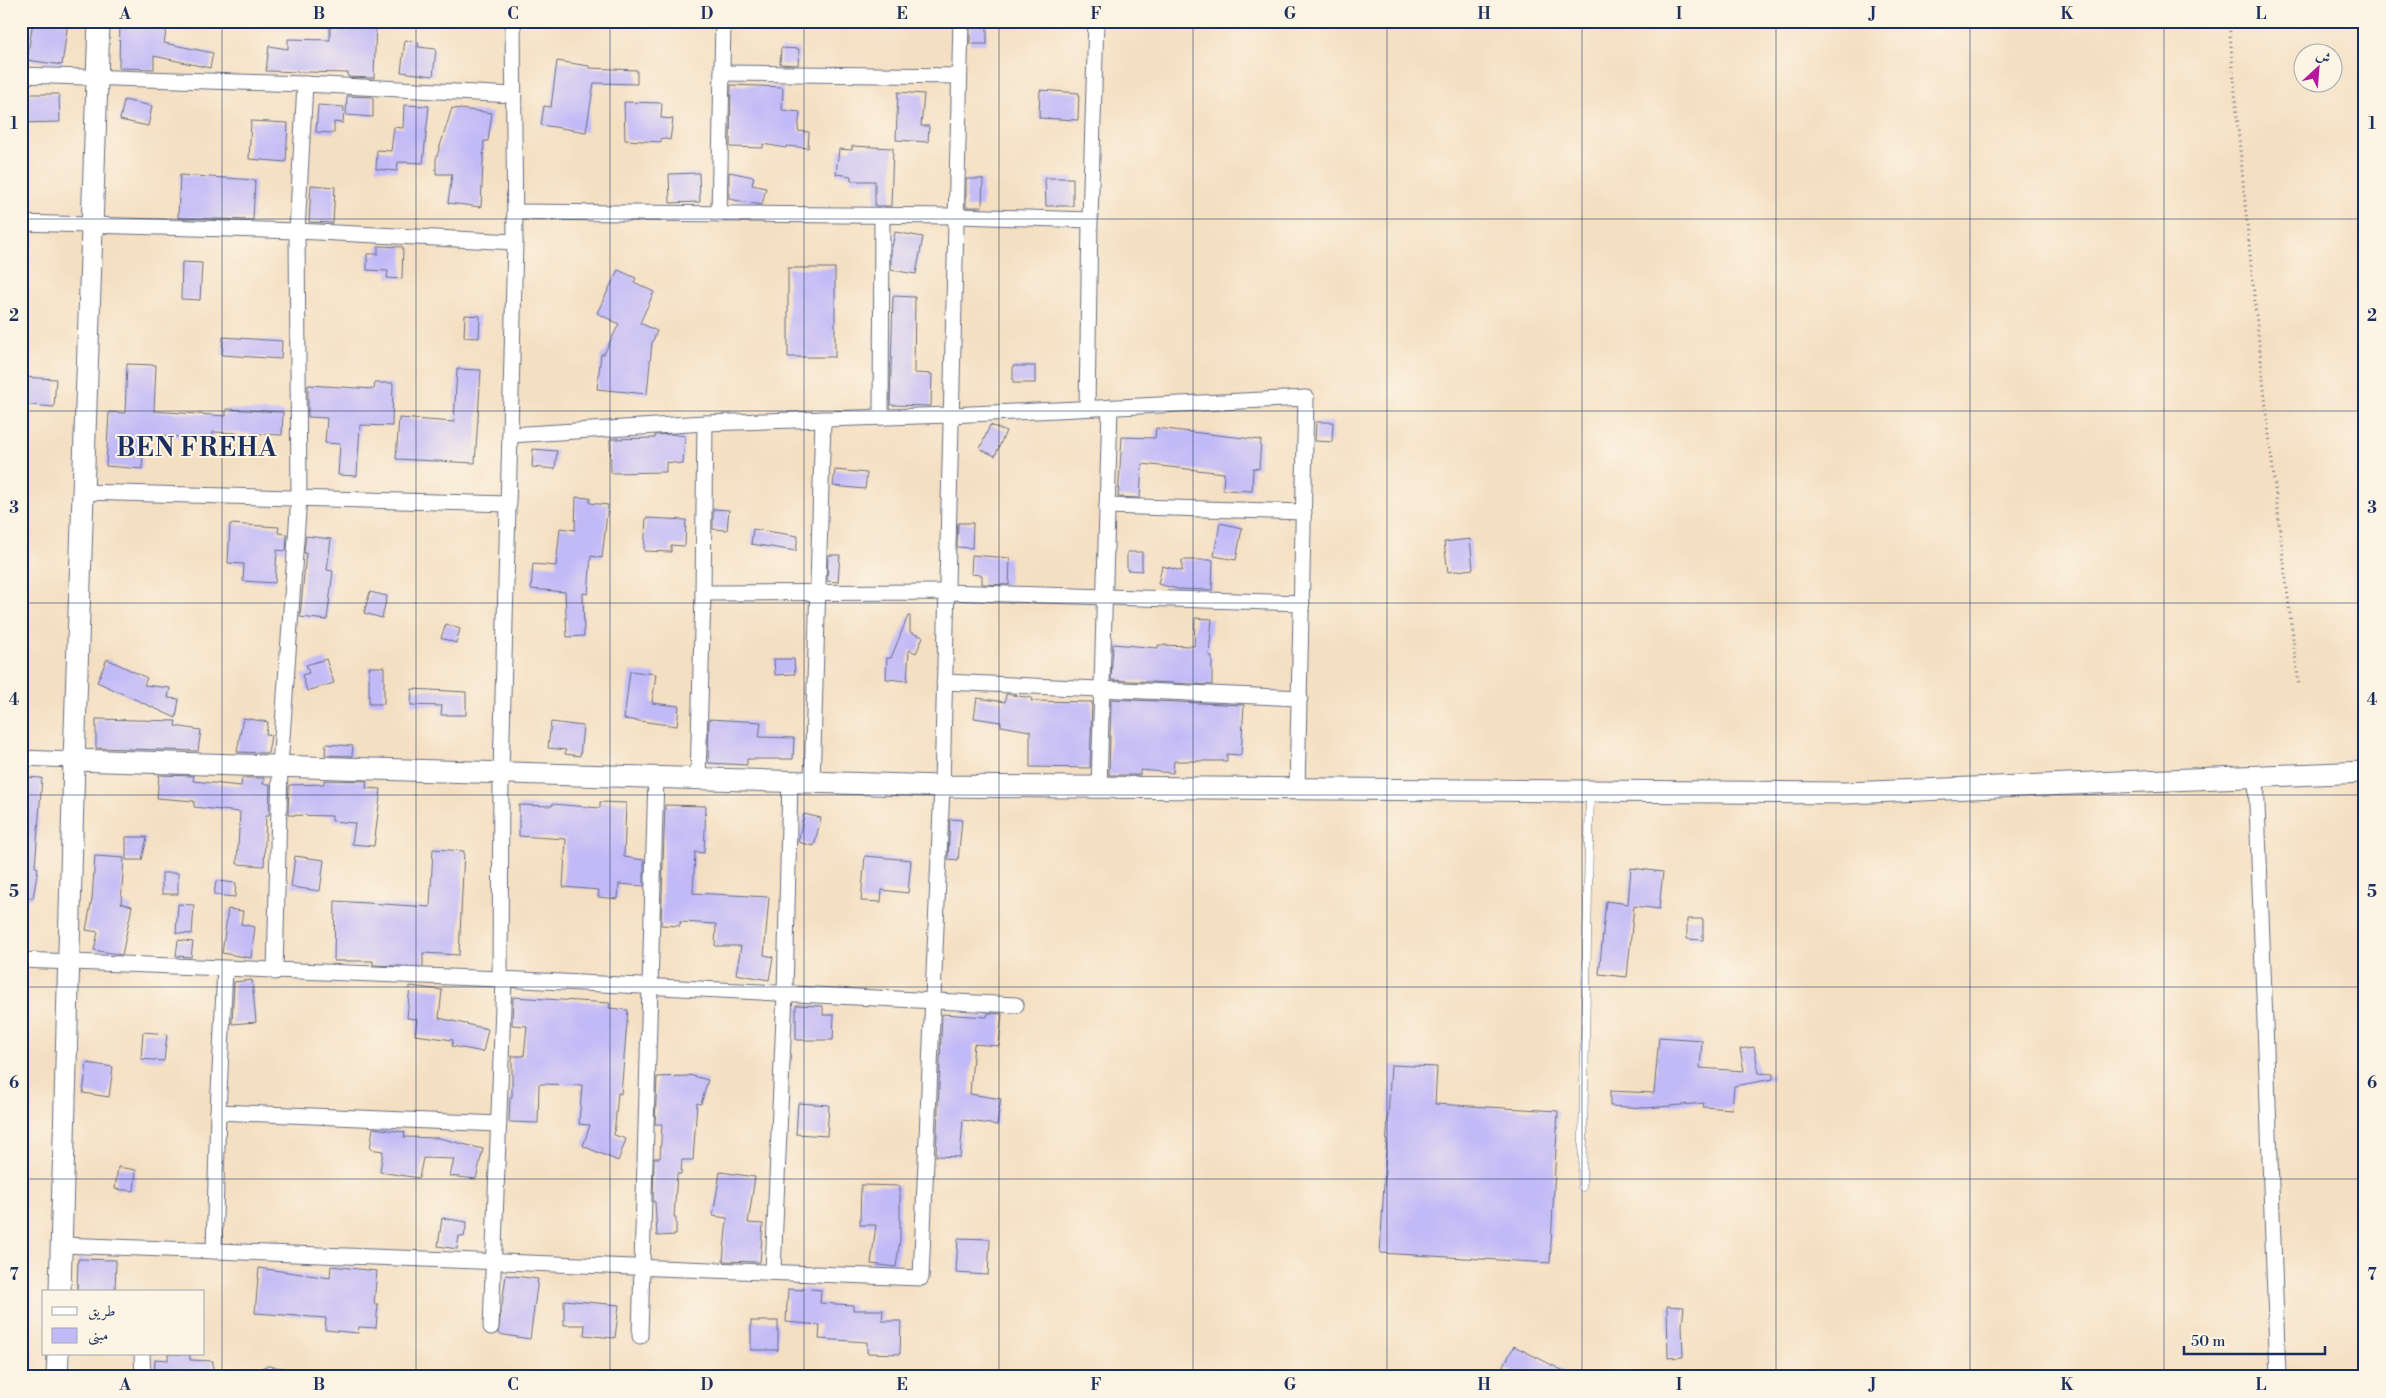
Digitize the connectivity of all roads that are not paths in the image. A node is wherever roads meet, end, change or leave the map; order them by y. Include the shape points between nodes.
1 (99, 21) edge
2 (513, 21) edge
3 (723, 21) edge
4 (961, 21) edge
5 (1096, 21) edge
6 (722, 73) junction
7 (21, 76) edge
8 (959, 76) junction
9 (97, 77) junction
10 (305, 84) junction
11 (513, 95) junction
12 (515, 212) junction
13 (719, 214) junction
14 (882, 215) junction
15 (956, 216) junction
16 (1090, 220) junction
17 (21, 223) edge
18 (92, 226) junction
19 (297, 231) junction
20 (515, 242) junction
21 (1110, 407) junction
22 (1088, 408) junction
23 (950, 415) junction
24 (881, 417) junction
25 (823, 419) junction
26 (705, 423) junction
27 (510, 435) junction
28 (83, 492) junction
29 (300, 498) junction
30 (508, 504) junction
31 (1107, 506) junction
32 (1304, 512) junction
33 (946, 592) junction
34 (703, 593) junction
35 (818, 593) junction
36 (1104, 598) junction
37 (1302, 604) junction
38 (944, 682) junction
39 (1102, 690) junction
40 (1300, 698) junction
41 (21, 758) edge
42 (74, 760) junction
43 (280, 766) junction
44 (2365, 772) edge
45 (501, 773) junction
46 (656, 777) junction
47 (2256, 777) junction
48 (698, 779) junction
49 (790, 780) junction
50 (812, 782) junction
51 (942, 786) junction
52 (1099, 788) junction
53 (1297, 789) junction
54 (1590, 791) junction
55 (21, 960) edge
56 (70, 962) junction
57 (225, 970) junction
58 (275, 972) junction
59 (502, 979) junction
60 (650, 987) junction
61 (785, 993) junction
62 (933, 1001) junction
63 (1016, 1005) dead end
64 (218, 1112) junction
65 (498, 1124) junction
66 (1582, 1187) dead end
67 (62, 1245) junction
68 (214, 1251) junction
69 (493, 1262) junction
70 (641, 1267) junction
71 (774, 1271) junction
72 (60, 1290) edge
73 (491, 1327) dead end
74 (640, 1336) dead end
75 (58, 1356) edge
76 (142, 1356) edge
77 (58, 1377) edge
78 (143, 1377) edge
79 (263, 1377) edge
80 (289, 1377) edge
81 (2278, 1377) edge

1 - 9 main road
2 - 11 street
3 - 6 street
4 - 8 street
5 - 16 street
6 - 8 street
6 - 13 street
7 - 9 street
8 - 15 street
9 - 10 street
9 - 18 main road
10 - 11 street
10 - 19 street
11 - 12 street
12 - 13 street
12 - 20 street
13 - 14 street
14 - 15 street
14 - 24 street
15 - 16 street
15 - 23 street
16 - 22 street
17 - 18 street
18 - 19 street
18 - 28 main road
19 - 20 street
19 - 29 street
20 - 27 street
21 - 22 street
21 - 31 street
21 - 32 street via 1306,398
22 - 23 street
23 - 24 street
23 - 33 street
24 - 25 street
25 - 26 street
25 - 35 street
26 - 27 street
26 - 34 street
27 - 30 street
28 - 29 street
28 - 42 main road
29 - 30 street
29 - 43 street
30 - 45 street
31 - 32 street
31 - 36 street
32 - 37 street
33 - 35 street
33 - 36 street
33 - 38 street
34 - 35 street
34 - 48 street
35 - 50 street
36 - 37 street
36 - 39 street
37 - 40 street
38 - 39 street
38 - 51 street
39 - 40 street
39 - 52 street
40 - 53 street
41 - 42 street
42 - 43 main road
42 - 56 main road
43 - 45 main road
43 - 58 street
44 - 47 main road
45 - 46 main road
45 - 59 street
46 - 48 main road
46 - 60 street
47 - 54 main road via 1846,793
47 - 81 street
48 - 49 main road
49 - 50 main road
49 - 61 street
50 - 51 main road
51 - 52 main road
51 - 62 street
52 - 53 main road
53 - 54 main road
54 - 66 lane
55 - 56 street
56 - 57 street
56 - 67 main road
57 - 58 street
57 - 64 street
58 - 59 street
59 - 60 street
59 - 65 street
60 - 61 street
60 - 70 street
61 - 62 street
61 - 71 street
62 - 63 street
62 - 71 street via 921,1278
64 - 65 street
64 - 68 street
65 - 69 street
67 - 68 street
67 - 72 main road
68 - 69 street
69 - 70 street
69 - 73 street
70 - 71 street
70 - 74 street
75 - 77 main road
76 - 78 street
79 - 80 street via 267,1374

